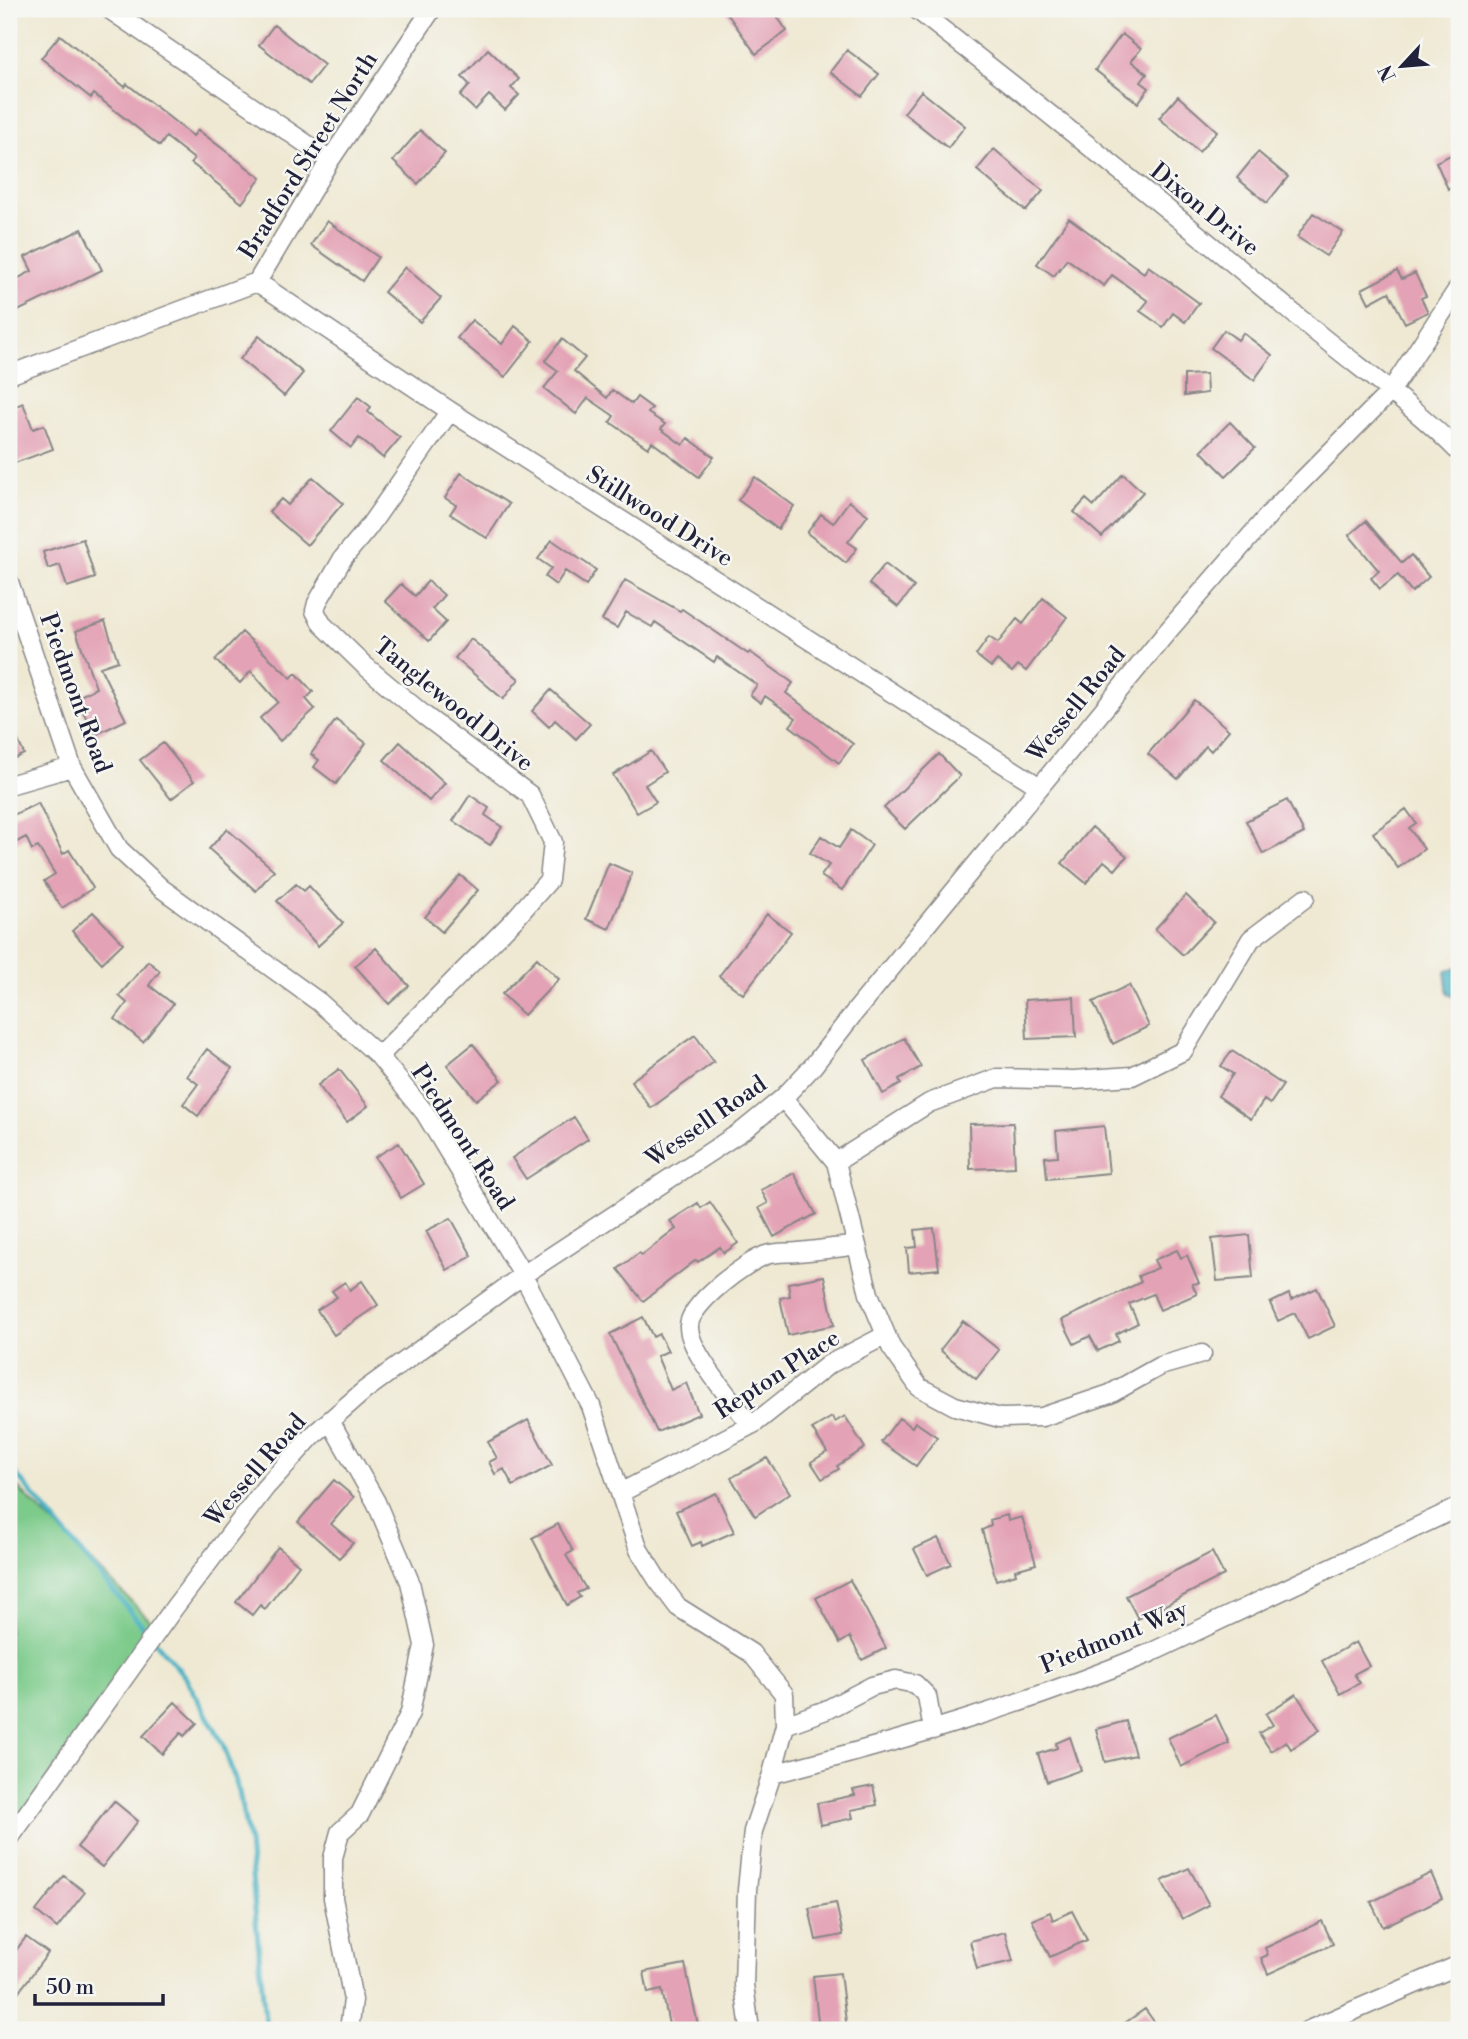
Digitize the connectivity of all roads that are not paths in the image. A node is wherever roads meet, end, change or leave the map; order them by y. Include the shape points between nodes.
1 (109, 9) edge
2 (432, 9) edge
3 (916, 9) edge
4 (330, 160) junction
5 (257, 282) junction
6 (1459, 287) edge
7 (9, 375) edge
8 (1390, 392) junction
9 (450, 411) junction
10 (1459, 452) edge
11 (9, 582) edge
12 (72, 767) junction
13 (9, 785) edge
14 (1040, 787) junction
15 (1305, 898) dead end
16 (379, 1056) junction
17 (783, 1098) junction
18 (836, 1162) junction
19 (857, 1245) junction
20 (523, 1275) junction
21 (886, 1335) junction
22 (1202, 1354) dead end
23 (330, 1421) junction
24 (751, 1425) junction
25 (620, 1493) junction
26 (1459, 1507) edge
27 (785, 1725) junction
28 (933, 1730) junction
29 (772, 1774) junction
30 (9, 1839) edge
31 (1459, 1965) edge
32 (349, 2030) edge
33 (750, 2030) edge
34 (1309, 2030) edge

1 - 4 street
2 - 4 street, Bradford Street North
3 - 8 street, Dixon Drive
4 - 5 street, Bradford Street North
5 - 7 street, Bradford Street North
5 - 9 street, Stillwood Drive
6 - 8 street, Wessell Road
8 - 10 street, Dixon Drive via 1430,422
8 - 14 street, Wessell Road via 1274,509
9 - 14 street, Stillwood Drive
9 - 16 street, Tanglewood Drive via 343,558 315,611 322,624 364,665 530,795 553,842 549,880
11 - 12 street, Piedmont Road
12 - 13 street
12 - 16 street, Piedmont Road via 119,849 161,888 319,1002
14 - 17 street, Wessell Road
15 - 18 street via 1251,939 1183,1051 1132,1076 997,1078 929,1103
16 - 20 street, Piedmont Road via 425,1113
17 - 18 street
17 - 20 street, Wessell Road via 745,1129
18 - 19 street
19 - 21 street via 869,1294
19 - 24 street via 767,1255 692,1311 688,1326 694,1346
20 - 23 street, Wessell Road via 365,1390
20 - 25 street, Piedmont Road via 591,1406
21 - 22 street via 919,1387 955,1406 1000,1418 1042,1417 1110,1394 1160,1366
21 - 24 street, Repton Place via 828,1365
23 - 30 street, Wessell Road via 265,1488
23 - 32 street via 376,1502 410,1583 424,1645 410,1713 360,1814 341,1832 333,1858 333,1898 352,2000
24 - 25 street, Repton Place
25 - 27 street, Piedmont Road via 639,1550 657,1579 678,1606 751,1653 783,1694
26 - 28 street, Piedmont Way via 1150,1653
27 - 28 street via 896,1680 915,1684 928,1696
27 - 29 street, Piedmont Road
28 - 29 street, Piedmont Way
29 - 33 street, Piedmont Road via 753,1831 747,1890 744,1985
31 - 34 street

